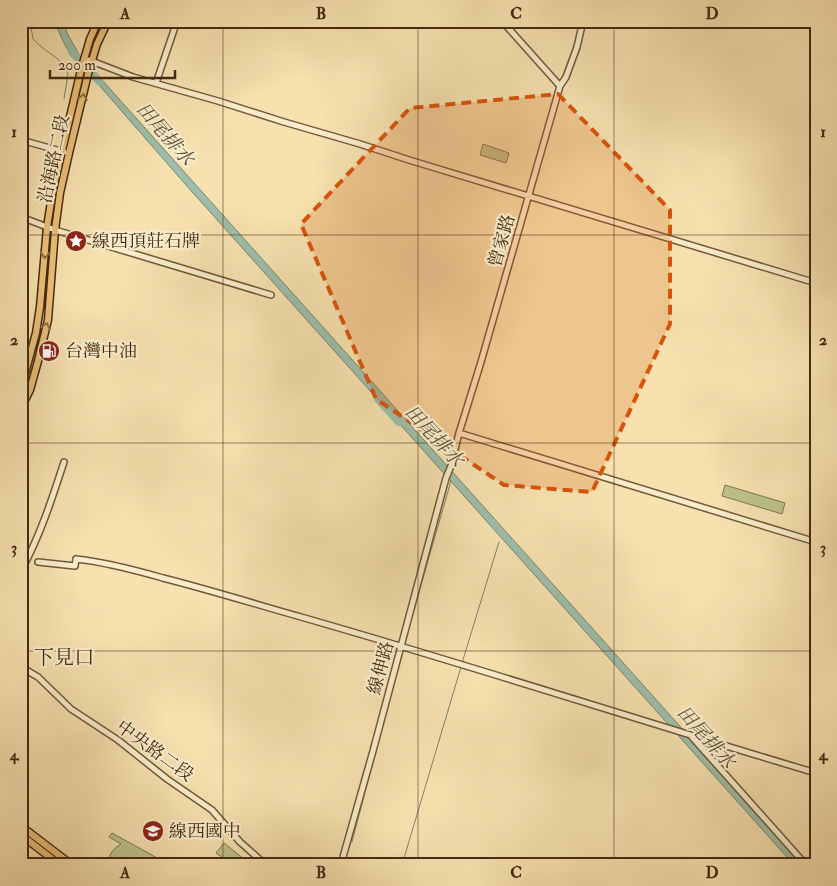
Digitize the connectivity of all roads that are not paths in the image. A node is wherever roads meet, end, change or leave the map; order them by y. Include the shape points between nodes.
1 (98, 21) edge
2 (108, 21) edge
3 (177, 21) edge
4 (502, 21) edge
5 (582, 21) edge
6 (85, 58) junction
7 (92, 62) junction
8 (156, 83) junction
9 (560, 88) junction
10 (21, 140) edge
11 (62, 151) junction
12 (69, 153) junction
13 (529, 196) junction
14 (21, 217) edge
15 (47, 227) junction
16 (55, 230) junction
17 (816, 283) edge
18 (271, 296) dead end
19 (32, 347) junction
20 (21, 364) edge
21 (21, 388) edge
22 (30, 390) junction
23 (21, 408) edge
24 (459, 433) junction
25 (64, 462) dead end
26 (449, 470) joint
27 (816, 542) edge
28 (38, 562) dead end
29 (21, 571) edge
30 (401, 646) junction
31 (21, 667) edge
32 (690, 735) junction
33 (816, 774) edge
34 (21, 826) edge
35 (21, 835) edge
36 (60, 865) edge
37 (72, 865) edge
38 (266, 865) edge
39 (342, 865) edge
40 (806, 865) edge

1 - 6 main road
2 - 7 main road
3 - 8 street
4 - 9 street
5 - 9 street, 曾家路 via 577,47
6 - 7 street
6 - 11 main road, 沿海路二段
7 - 8 street
12 -> 7 main road, 沿海路二段
8 - 13 street
9 - 13 street, 曾家路
10 - 11 street
11 - 12 street
11 - 15 main road, 沿海路二段
12 - 16 main road, 沿海路二段
13 - 17 street
13 - 24 street, 曾家路
14 - 15 street
15 - 16 street
15 -> 19 main road, 沿海路二段 via 40,307
16 - 18 street
22 -> 16 main road, 沿海路二段 via 48,320
19 - 20 main road
19 - 21 main road, 沿海路二段
21 - 22 street, 沿海路二段
22 - 23 main road
24 - 26 street, 曾家路
24 - 27 street
25 - 29 street via 34,545
26 - 30 street, 線伸路
28 - 30 street via 75,566 76,559 133,570
30 - 32 street
30 - 39 street, 線伸路
31 - 38 street, 中央路二段 via 38,677 70,709 118,740 166,780 212,810
32 - 33 street
32 - 40 street
34 - 37 main road
35 - 36 main road

